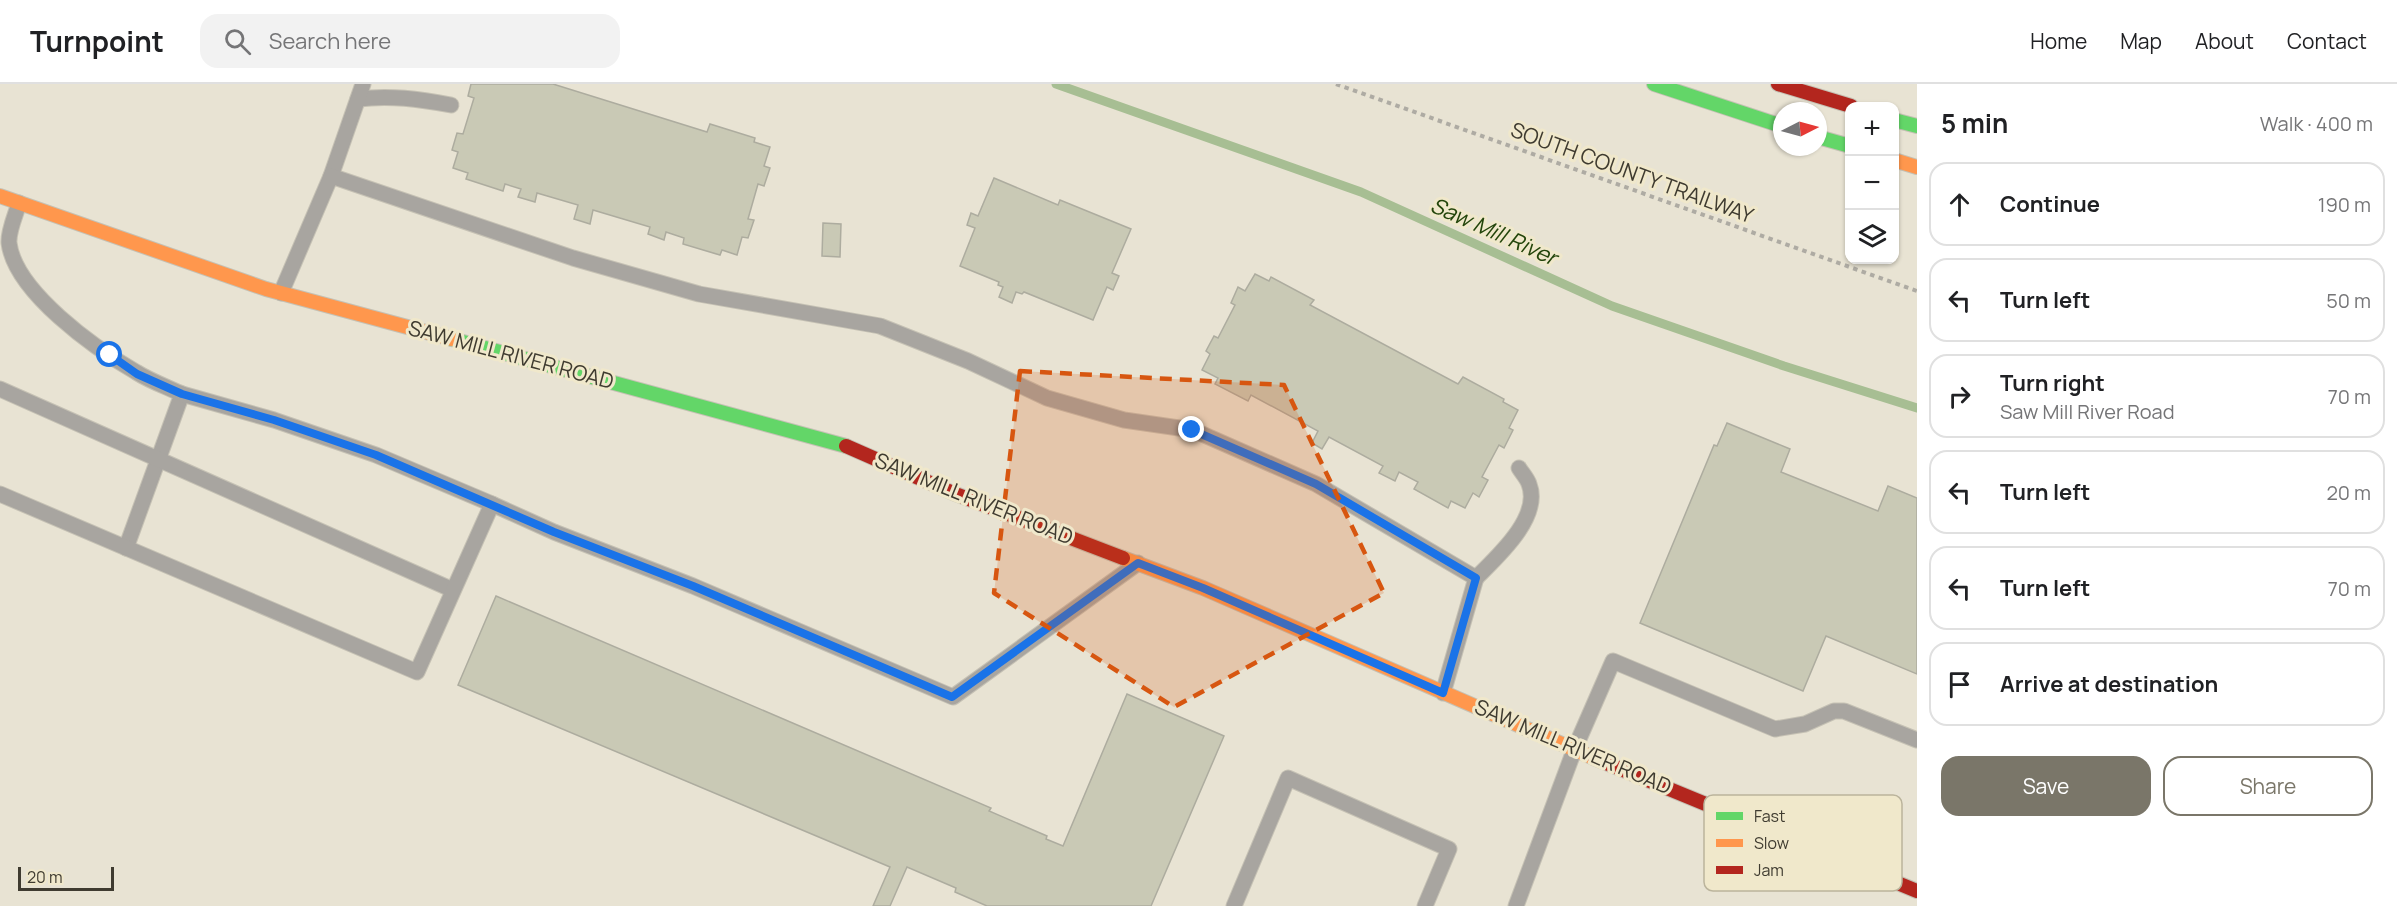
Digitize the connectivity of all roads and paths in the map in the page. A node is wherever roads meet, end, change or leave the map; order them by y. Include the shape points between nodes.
1 (1336, 84) edge
2 (1654, 84) edge
3 (1778, 84) edge
4 (360, 91) edge
5 (1845, 104) edge
6 (451, 105) dead end
7 (1899, 121) edge
8 (1773, 123) edge
9 (1917, 126) edge
10 (1827, 140) edge
11 (1845, 145) edge
12 (1899, 162) edge
13 (1917, 167) edge
14 (331, 176) junction
15 (0, 196) edge
16 (19, 203) junction
17 (1917, 291) edge
18 (281, 293) junction
19 (0, 389) edge
20 (182, 394) junction
21 (160, 459) junction
22 (1519, 468) dead end
23 (0, 494) edge
24 (492, 504) junction
25 (126, 548) junction
26 (1138, 563) junction
27 (1476, 578) junction
28 (453, 590) junction
29 (1443, 693) junction
30 (1917, 740) edge
31 (1575, 748) junction
32 (1704, 802) edge
33 (1902, 885) edge
34 (1917, 891) edge
35 (1234, 906) edge
36 (1425, 906) edge
37 (1516, 906) edge

1 - 17 path, SOUTH COUNTY TRAILWAY
2 - 8 main road
3 - 5 main road
4 - 6 lane
4 - 14 lane
7 - 9 main road
10 - 11 main road
12 - 13 main road
14 - 18 lane
14 - 27 lane via 573,258 699,294 880,326 1047,398 1124,420 1192,430 1316,484
15 - 16 main road, SAW MILL RIVER ROAD
16 - 18 main road, SAW MILL RIVER ROAD
16 - 20 lane via 9,242 18,270 50,309 137,374
18 - 26 main road, SAW MILL RIVER ROAD via 846,446 953,493
19 - 21 lane
20 - 21 lane
20 - 24 lane via 376,455
21 - 25 lane
21 - 28 lane
22 - 27 lane via 1530,484 1532,504 1520,529
23 - 25 lane
24 - 26 lane via 952,697
24 - 28 lane
25 - 28 lane via 417,672
26 - 29 main road, SAW MILL RIVER ROAD
27 - 29 lane
29 - 31 main road, SAW MILL RIVER ROAD
30 - 31 lane via 1844,711 1775,729 1613,661
31 - 32 main road, SAW MILL RIVER ROAD
31 - 37 lane
33 - 34 main road, SAW MILL RIVER ROAD
35 - 36 lane via 1288,778 1449,849

